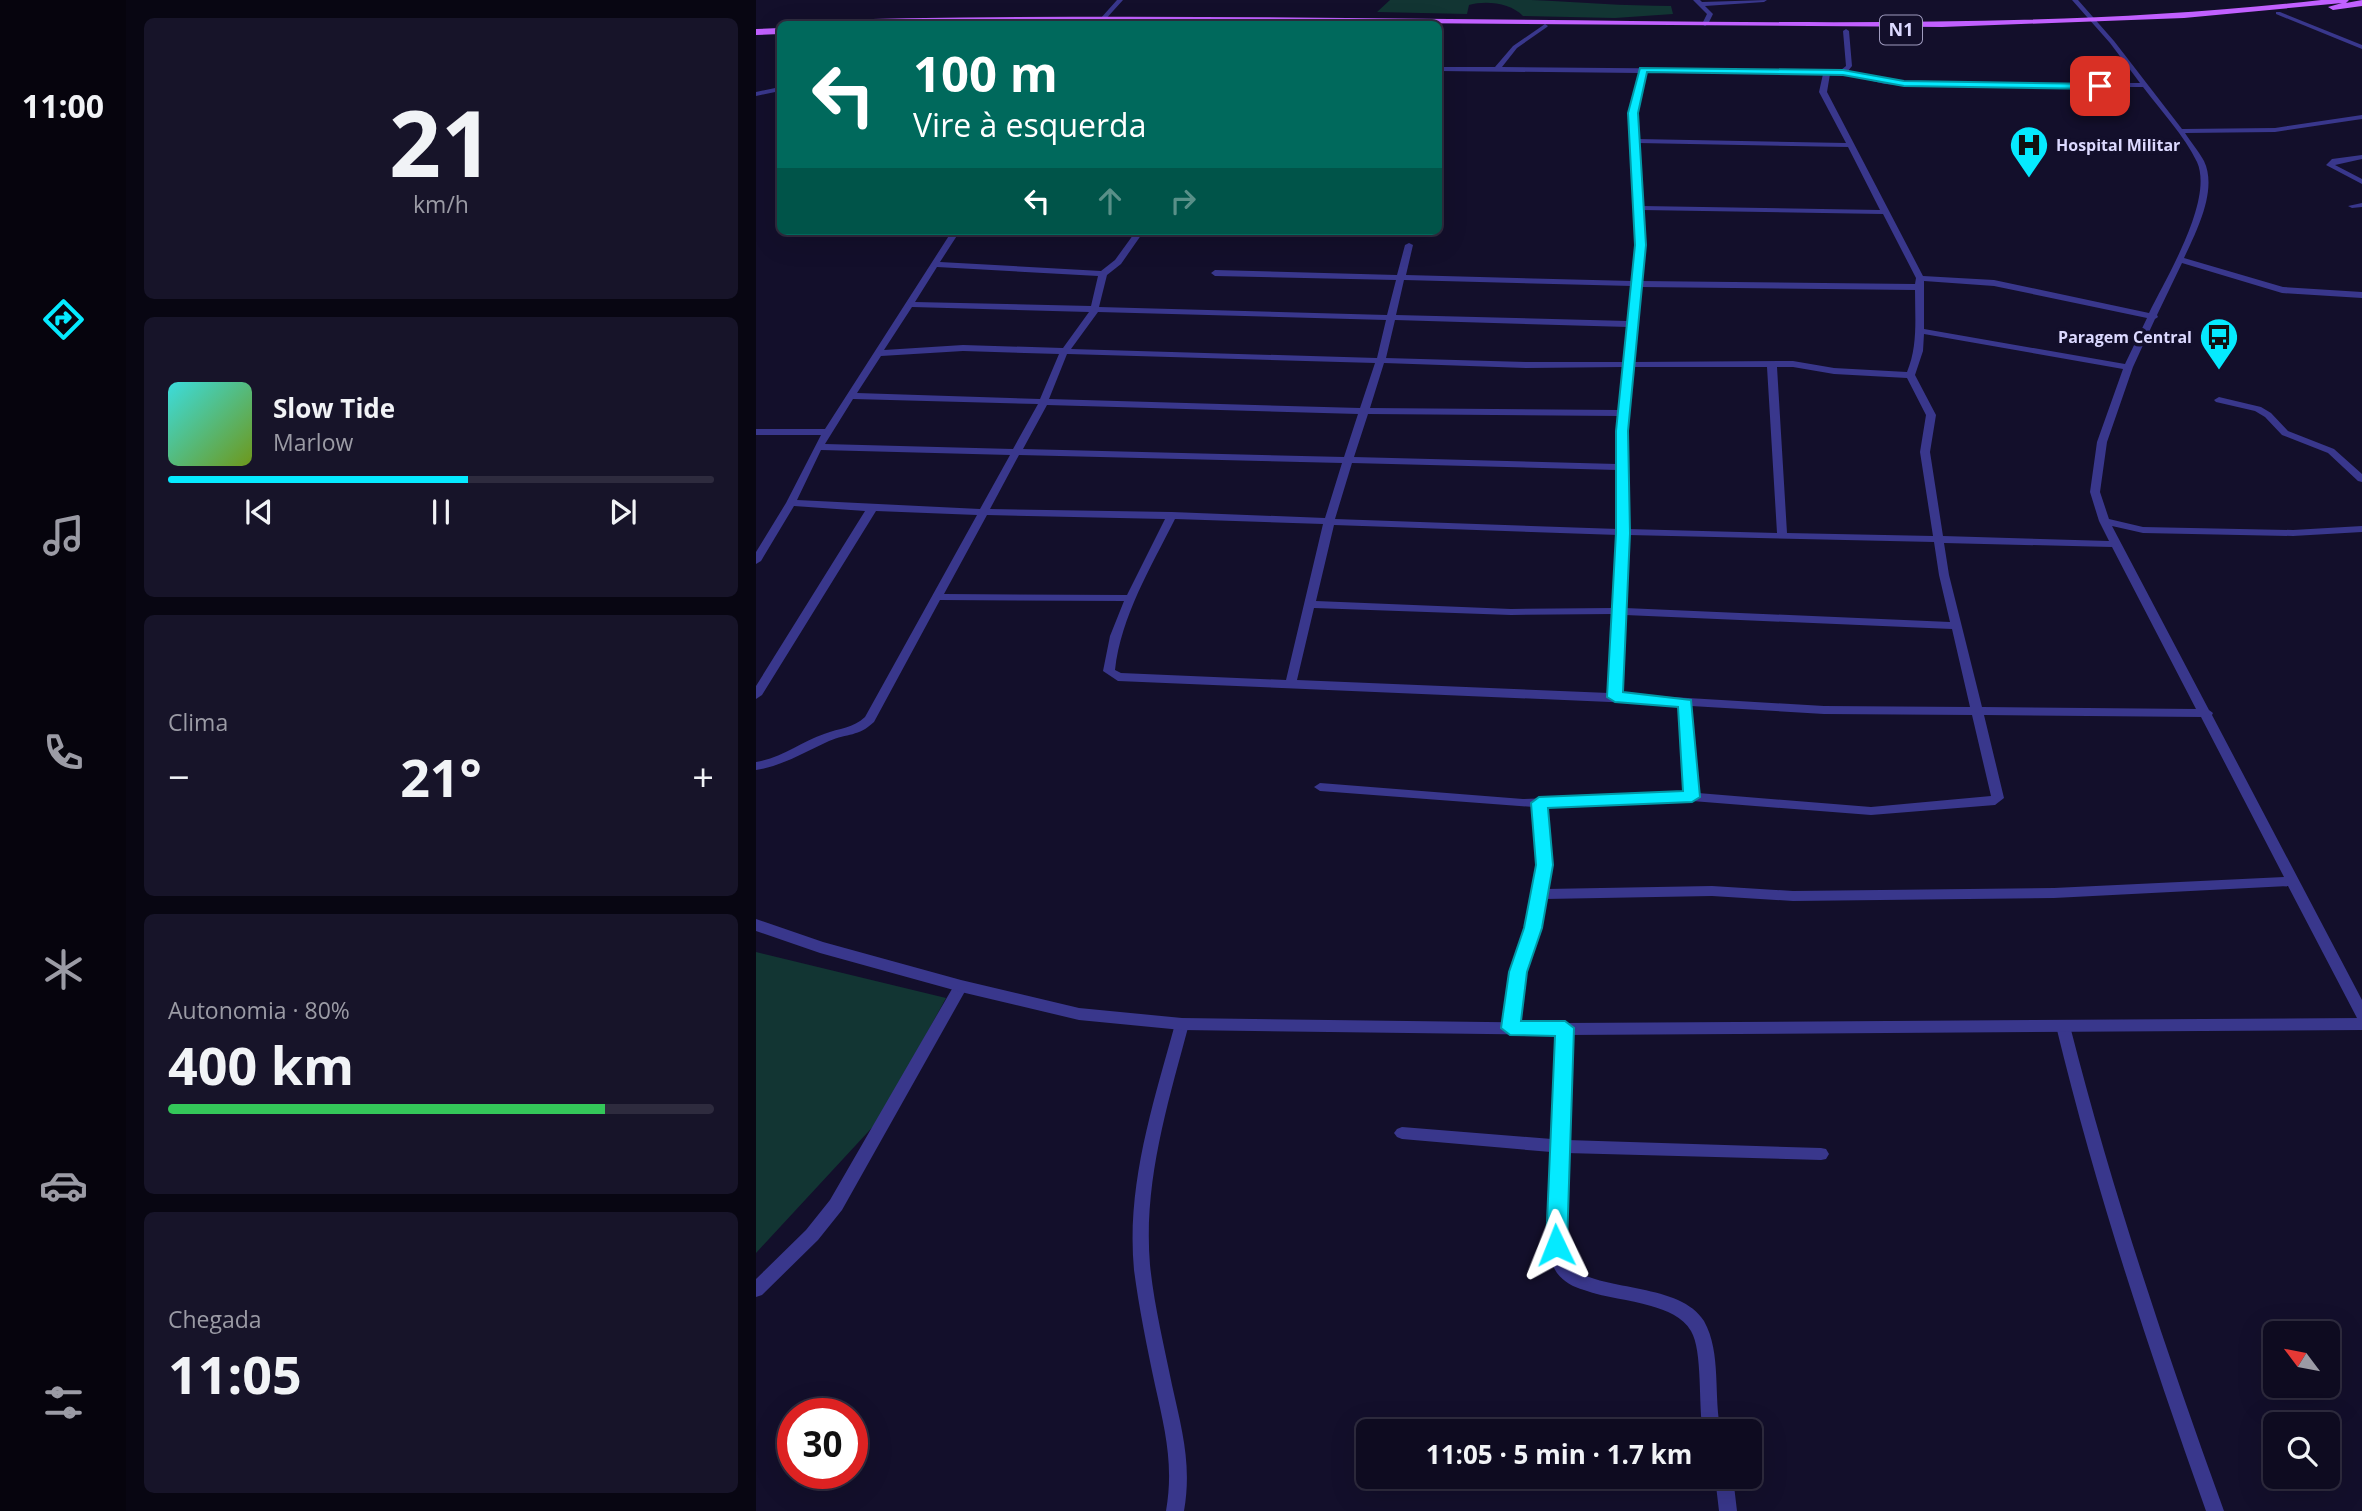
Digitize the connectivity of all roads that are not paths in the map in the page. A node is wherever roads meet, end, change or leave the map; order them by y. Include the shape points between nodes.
1 (1120, 0) edge
2 (1764, 0) edge
3 (2075, 0) edge
4 (2345, 0) edge
5 (1698, 2) edge
6 (2362, 3) edge
7 (2278, 13) junction
8 (1102, 20) junction
9 (1025, 21) edge
10 (1253, 21) edge
11 (1442, 22) edge
12 (1705, 24) junction
13 (777, 25) edge
14 (2096, 25) junction
15 (756, 26) edge
16 (1442, 26) edge
17 (1545, 26) junction
18 (777, 31) edge
19 (1846, 31) junction
20 (756, 32) edge
21 (2362, 47) edge
22 (1442, 69) edge
23 (1497, 69) junction
24 (1643, 69) junction
25 (1843, 72) junction
26 (1827, 73) junction
27 (2146, 85) junction
28 (777, 90) edge
29 (756, 94) edge
30 (2362, 117) edge
31 (2180, 131) junction
32 (1634, 141) junction
33 (1848, 145) junction
34 (2362, 157) edge
35 (2362, 182) edge
36 (2362, 205) edge
37 (2352, 206) dead end
38 (1639, 208) junction
39 (1883, 212) junction
40 (953, 235) edge
41 (1137, 235) edge
42 (1409, 244) dead end
43 (2179, 259) junction
44 (934, 264) junction
45 (1215, 272) dead end
46 (1103, 274) junction
47 (1400, 277) junction
48 (1920, 282) junction
49 (1636, 284) junction
50 (2362, 295) edge
51 (911, 304) junction
52 (1094, 311) junction
53 (2154, 317) junction
54 (1389, 318) junction
55 (1633, 324) junction
56 (1922, 331) junction
57 (880, 353) junction
58 (1063, 354) junction
59 (1380, 362) junction
60 (1630, 366) junction
61 (1772, 366) junction
62 (2128, 367) junction
63 (1910, 374) junction
64 (852, 396) junction
65 (2219, 400) dead end
66 (1043, 403) junction
67 (1363, 411) junction
68 (1624, 413) junction
69 (756, 432) edge
70 (828, 432) junction
71 (818, 447) junction
72 (1017, 453) junction
73 (1347, 460) junction
74 (1623, 467) junction
75 (2362, 479) edge
76 (790, 503) junction
77 (871, 510) junction
78 (983, 512) junction
79 (1172, 515) junction
80 (1330, 519) junction
81 (2105, 521) junction
82 (2362, 529) edge
83 (1623, 533) junction
84 (1782, 536) junction
85 (1937, 537) junction
86 (2117, 544) junction
87 (756, 561) edge
88 (937, 597) junction
89 (1132, 598) junction
90 (1310, 604) junction
91 (1619, 611) junction
92 (1956, 625) junction
93 (1291, 682) junction
94 (756, 695) edge
95 (1615, 697) junction
96 (1685, 703) junction
97 (1975, 709) junction
98 (2207, 713) junction
99 (756, 766) edge
100 (1320, 787) dead end
101 (1692, 797) junction
102 (1539, 803) junction
103 (2293, 881) junction
104 (1539, 894) junction
105 (756, 925) edge
106 (961, 986) junction
107 (2362, 1014) edge
108 (1182, 1024) junction
109 (2362, 1024) edge
110 (2063, 1026) junction
111 (1510, 1028) junction
112 (1565, 1028) junction
113 (1402, 1133) dead end
114 (1558, 1146) junction
115 (1821, 1154) dead end
116 (756, 1290) edge
117 (1711, 1419) edge
118 (1725, 1489) edge
119 (1175, 1511) edge
120 (1728, 1511) edge
121 (2215, 1511) edge

1 - 8 street
2 - 5 street
3 - 14 street
4 - 14 main road, N1
5 - 12 street via 1710,14
6 - 7 main road, N1
7 - 14 main road, N1
7 - 21 street
8 - 9 main road, N1
8 - 10 main road, N1
11 - 12 main road, N1
12 - 14 main road, N1
13 - 15 main road
14 - 19 main road, N1
14 - 27 street
16 - 17 main road, N1
17 - 19 main road, N1
17 - 23 street via 1515,47
18 - 20 main road
19 - 25 street via 1849,66
22 - 23 street
23 - 24 street
24 - 26 street
24 - 32 street via 1633,113
25 - 26 street
25 - 27 street via 1885,82 1934,85
26 - 33 street via 1823,92
27 - 31 street
28 - 29 street
30 - 31 street via 2275,130
31 - 43 street via 2205,176 2198,220
32 - 33 street
32 - 38 street
33 - 39 street
34 - 35 street via 2330,165
36 - 37 street
38 - 39 street
38 - 49 street
39 - 48 street
40 - 44 street
41 - 46 street
42 - 47 street
43 - 50 street via 2282,290
43 - 53 street
44 - 46 street
44 - 51 street
45 - 47 street
46 - 52 street
47 - 49 street
47 - 54 street
48 - 49 street
48 - 53 street via 1994,283
48 - 56 street
49 - 55 street
51 - 52 street
51 - 57 street
52 - 54 street
52 - 58 street
53 - 62 street
54 - 55 street
54 - 59 street
55 - 60 street
56 - 62 street
56 - 63 street
57 - 58 street via 962,348
57 - 64 street
58 - 59 street
58 - 66 street
59 - 60 street
59 - 67 street
60 - 61 street
60 - 68 street
61 - 63 street
61 - 84 street
62 - 81 street via 2102,442 2095,492
63 - 85 street via 1931,415 1925,452
64 - 66 street
64 - 70 street
65 - 75 street via 2258,409 2285,433 2331,451
66 - 67 street
66 - 72 street
67 - 68 street
67 - 73 street
68 - 74 street
69 - 70 street
70 - 71 street
71 - 72 street
71 - 76 street
72 - 73 street
72 - 78 street
73 - 74 street
73 - 80 street
74 - 83 street
76 - 77 street
76 - 87 street
77 - 78 street
77 - 94 street
78 - 79 street
78 - 88 street
79 - 80 street
79 - 89 street
80 - 83 street
80 - 90 street
81 - 82 street via 2143,530 2293,533
81 - 86 street
83 - 84 street
83 - 91 street
84 - 85 street
85 - 86 street
85 - 92 street
86 - 98 street
88 - 89 street
88 - 99 street via 865,725
89 - 93 street via 1110,657 1112,674 1131,679
90 - 91 street
90 - 93 street
91 - 92 street
91 - 95 street
92 - 97 street
93 - 95 street
95 - 96 street
96 - 97 street via 1824,710
96 - 101 street
97 - 98 street
97 - 101 street via 1998,789 1998,798 1991,802 1871,811
98 - 103 street
100 - 102 street
101 - 102 street
102 - 104 street via 1545,844
103 - 104 street via 2026,894
103 - 107 street
104 - 111 street via 1518,972
105 - 106 street
106 - 108 street via 1079,1014
106 - 116 street via 836,1205
108 - 111 street
108 - 119 street via 1150,1156 1140,1249 1180,1453 1182,1484
109 - 110 street
110 - 112 street
110 - 121 street via 2116,1216
111 - 112 street
112 - 114 street
113 - 114 street
114 - 115 street
114 - 117 street via 1556,1245 1563,1269 1577,1281 1670,1303 1687,1312 1703,1339
118 - 120 street

